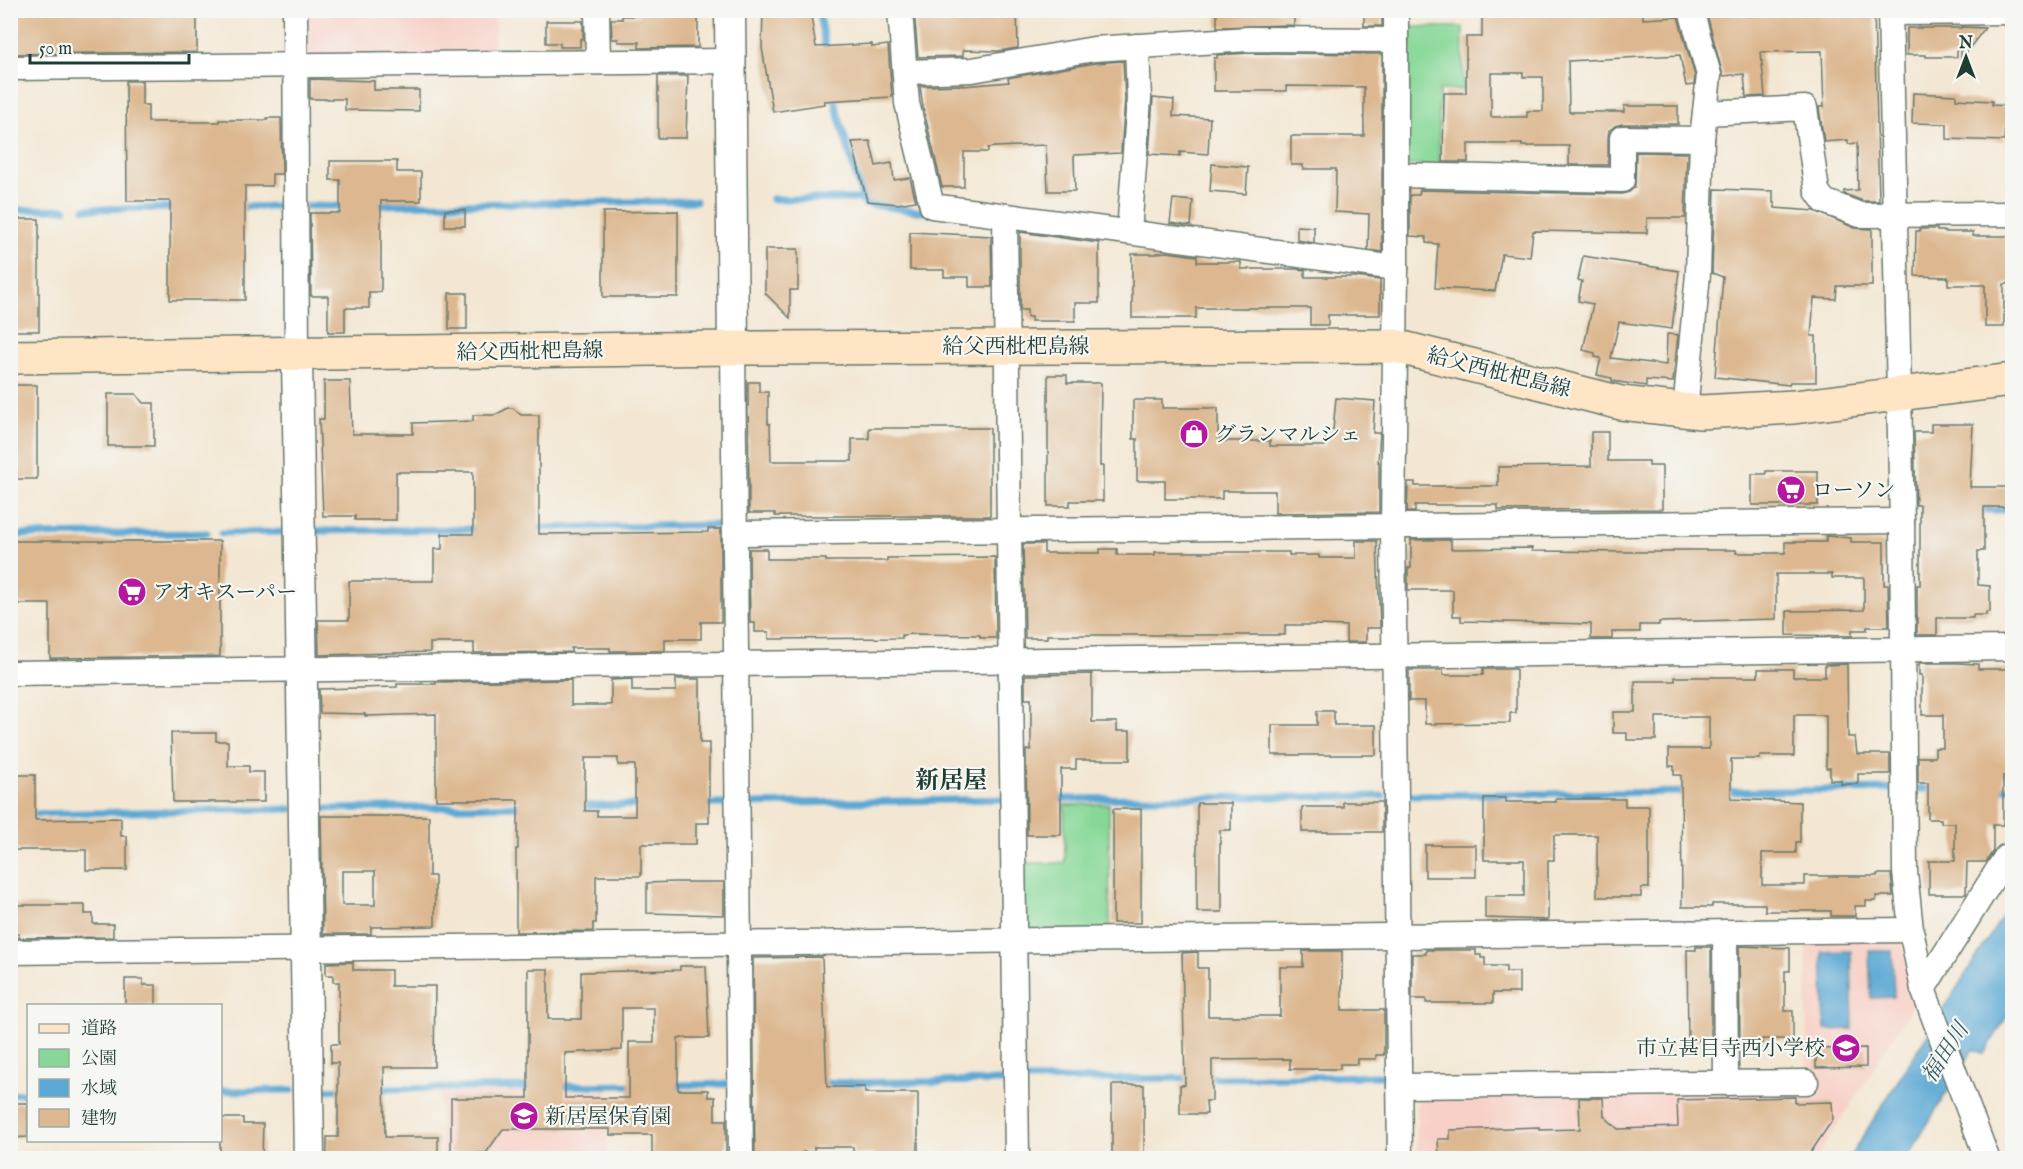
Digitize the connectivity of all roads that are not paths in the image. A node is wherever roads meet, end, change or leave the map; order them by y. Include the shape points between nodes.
1 (295, 10) edge
2 (597, 10) edge
3 (730, 10) edge
4 (900, 10) edge
5 (1396, 10) edge
6 (1690, 10) edge
7 (1890, 12) edge
8 (2013, 12) edge
9 (1396, 40) junction
10 (1137, 46) junction
11 (731, 61) junction
12 (598, 62) junction
13 (295, 65) junction
14 (10, 68) edge
15 (905, 72) junction
16 (1705, 113) junction
17 (1702, 139) junction
18 (1396, 175) junction
19 (2013, 214) edge
20 (1895, 215) junction
21 (1005, 216) junction
22 (1129, 232) junction
23 (1396, 268) junction
24 (1008, 346) junction
25 (1395, 346) junction
26 (733, 348) junction
27 (297, 354) junction
28 (10, 357) edge
29 (2013, 380) edge
30 (1899, 393) junction
31 (1685, 411) junction
32 (1902, 521) junction
33 (1393, 526) junction
34 (1010, 530) junction
35 (735, 533) junction
36 (2013, 648) edge
37 (1902, 649) junction
38 (1394, 656) junction
39 (1011, 660) junction
40 (736, 664) junction
41 (302, 670) junction
42 (10, 674) edge
43 (2006, 857) dead end
44 (1911, 930) junction
45 (1725, 932) junction
46 (1396, 934) junction
47 (1014, 939) junction
48 (738, 943) junction
49 (306, 949) junction
50 (10, 952) edge
51 (1925, 994) junction
52 (1806, 1082) dead end
53 (1726, 1083) junction
54 (1399, 1086) junction
55 (309, 1158) edge
56 (741, 1158) edge
57 (1017, 1158) edge
58 (1400, 1158) edge
59 (1987, 1158) edge

1 - 13 street
2 - 12 street
3 - 11 street
4 - 15 street
5 - 9 street
6 - 16 street via 1709,75
7 - 8 street
7 - 20 street
9 - 10 street via 1249,39
9 - 18 street
10 - 15 street via 1094,49 972,70
10 - 22 street via 1139,99
11 - 12 street
11 - 26 street
12 - 13 street
13 - 14 street
13 - 27 street
15 - 21 street via 907,103 932,206
16 - 17 street
16 - 20 street via 1805,108 1817,191 1824,201 1860,215
17 - 18 street via 1622,138 1622,180
17 - 31 street via 1698,274
18 - 23 street
19 - 20 street
20 - 30 street
21 - 22 street
21 - 24 street
22 - 23 street
23 - 25 street
24 - 25 main road, 給父西枇杷島線
24 - 26 main road, 給父西枇杷島線
24 - 34 street
25 - 31 main road, 給父西枇杷島線 via 1621,403
25 - 33 street
26 - 27 main road, 給父西枇杷島線
26 - 35 street
27 - 28 main road, 給父西枇杷島線
27 - 41 street
29 - 30 main road, 給父西枇杷島線
30 - 31 main road, 給父西枇杷島線 via 1761,410
30 - 32 street
32 - 33 street
32 - 37 street
33 - 34 street
33 - 38 street
34 - 35 street
34 - 39 street
35 - 40 street
36 - 37 street
37 - 38 street
37 - 44 street via 1905,872
38 - 39 street
38 - 46 street
39 - 40 street
39 - 47 street
40 - 41 street
40 - 48 street
41 - 42 street
41 - 49 street
43 - 51 street
44 - 45 street
44 - 51 street
45 - 46 street
45 - 53 street
46 - 47 street
46 - 54 street
47 - 48 street
47 - 57 street
48 - 49 street
48 - 56 street
49 - 50 street
49 - 55 street
51 - 59 street
52 - 53 street
53 - 54 street
54 - 58 street

